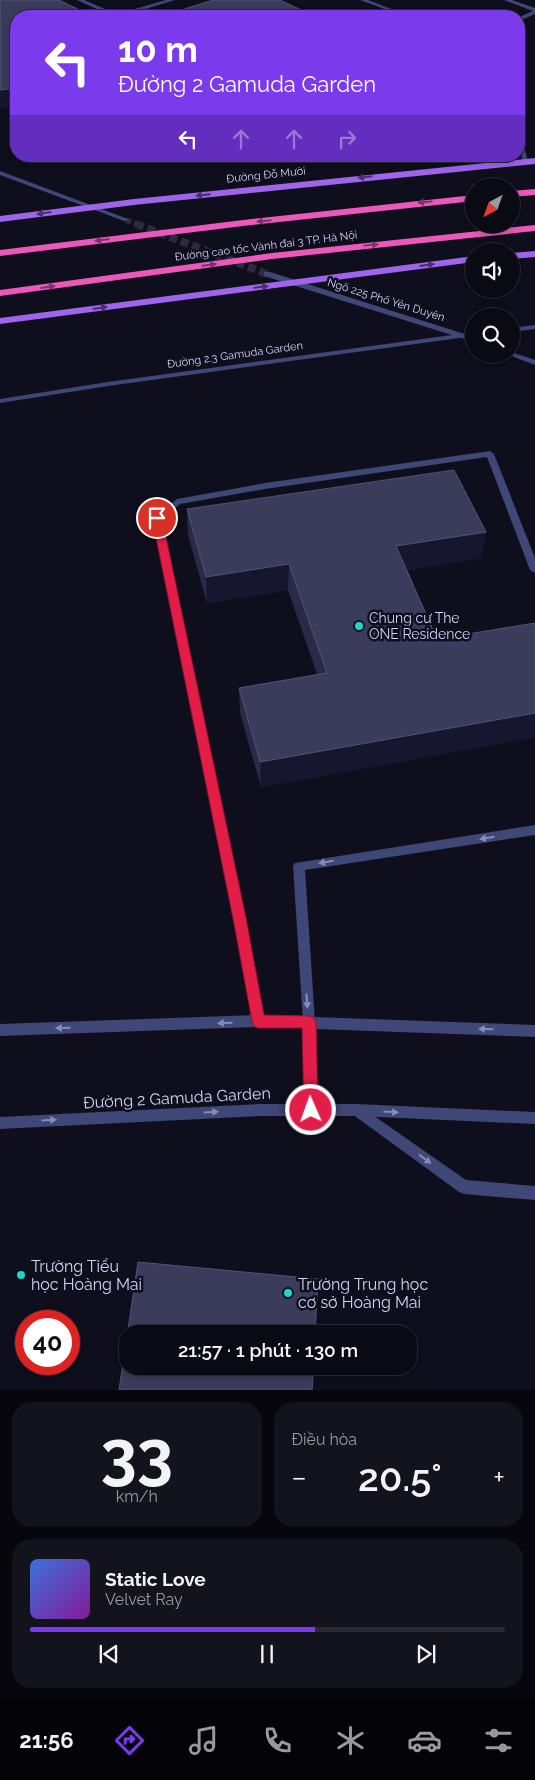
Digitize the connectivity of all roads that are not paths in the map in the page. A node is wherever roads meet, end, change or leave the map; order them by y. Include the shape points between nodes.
1 (80, 0) edge
2 (172, 0) edge
3 (363, 0) edge
4 (507, 0) edge
5 (103, 10) edge
6 (138, 10) edge
7 (390, 10) edge
8 (535, 11) edge
9 (525, 148) edge
10 (531, 162) edge
11 (0, 173) edge
12 (535, 192) edge
13 (520, 193) edge
14 (465, 199) edge
15 (89, 207) junction
16 (0, 219) edge
17 (126, 220) tunnel mouth
18 (535, 228) edge
19 (0, 253) edge
20 (535, 254) edge
21 (520, 255) edge
22 (465, 260) edge
23 (267, 274) tunnel mouth
24 (292, 283) junction
25 (0, 293) edge
26 (0, 321) edge
27 (535, 327) edge
28 (520, 329) edge
29 (460, 335) junction
30 (465, 335) edge
31 (465, 337) edge
32 (520, 358) edge
33 (535, 363) edge
34 (0, 401) edge
35 (535, 570) edge
36 (535, 830) edge
37 (258, 1021) junction
38 (309, 1022) junction
39 (0, 1030) edge
40 (535, 1031) edge
41 (311, 1110) junction
42 (357, 1110) junction
43 (535, 1118) edge
44 (0, 1123) edge
45 (535, 1193) edge

1 - 5 street
2 - 6 street
3 - 7 street
4 - 8 street
9 - 10 street
10 -> 15 main road, Đường Đỗ Mười
11 - 15 street
12 - 13 highway
14 -> 19 highway, Đường cao tốc Vành đai 3 TP. Hà Nội
15 -> 16 main road, Đường Đỗ Mười
15 - 17 street
25 -> 18 highway, Đường cao tốc Vành đai 3 TP. Hà Nội via 272,256
20 - 21 main road
24 -> 22 main road
23 - 24 street, Ngõ 225 Phố Yên Duyên
26 -> 24 main road
24 - 29 street, Ngõ 225 Phố Yên Duyên
27 - 28 street
29 - 30 street, Đường 2.3 Gamuda Garden
29 - 31 street, Ngõ 225 Phố Yên Duyên
29 - 34 street, Đường 2.3 Gamuda Garden
32 - 33 street
35 - 37 street via 490,454 264,486 178,502 157,518 240,918
36 -> 38 street via 299,866
37 - 38 street
37 -> 39 street
40 -> 38 street
38 - 41 street
41 - 42 street, Đường 2 Gamuda Garden
44 -> 41 street, Đường 2 Gamuda Garden
42 -> 43 street, Đường 2 Gamuda Garden
42 -> 45 street via 464,1187

